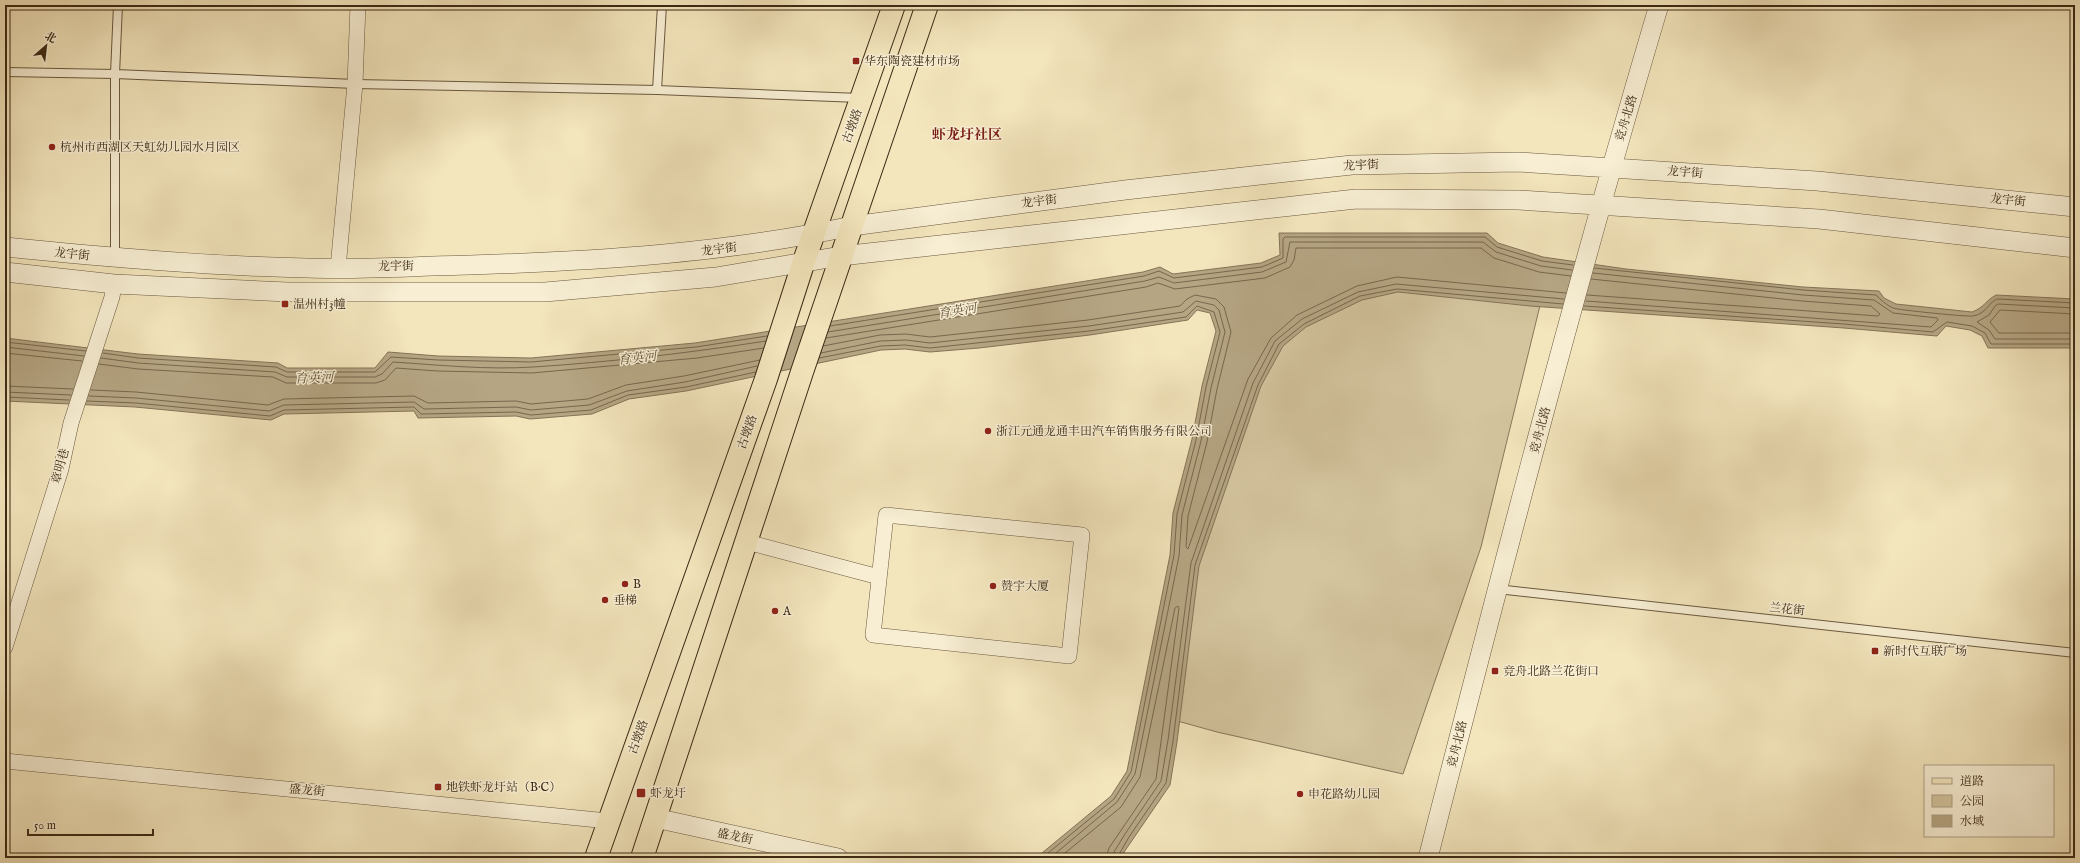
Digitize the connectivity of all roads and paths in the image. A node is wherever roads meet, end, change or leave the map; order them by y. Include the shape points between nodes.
1 (118, 5) edge
2 (358, 5) edge
3 (662, 5) edge
4 (894, 5) edge
5 (927, 5) edge
6 (1659, 5) edge
7 (5, 72) edge
8 (115, 74) junction
9 (355, 84) junction
10 (657, 90) junction
11 (862, 98) junction
12 (1611, 168) junction
13 (1602, 205) junction
14 (2075, 207) edge
15 (852, 226) junction
16 (814, 234) junction
17 (5, 247) edge
18 (2075, 248) edge
19 (841, 256) junction
20 (115, 258) junction
21 (803, 264) junction
22 (338, 268) junction
23 (5, 272) edge
24 (114, 284) junction
25 (747, 542) junction
26 (879, 577) junction
27 (1496, 588) junction
28 (5, 647) edge
29 (2075, 653) edge
30 (5, 761) edge
31 (655, 818) junction
32 (608, 821) junction
33 (596, 858) edge
34 (642, 858) edge
35 (838, 858) edge
36 (1428, 858) edge

1 - 8 lane
2 - 9 street
3 - 10 lane
4 - 11 main road, 古墩路
5 - 15 main road
6 - 12 street, 竞舟北路
7 - 8 lane
8 - 9 lane
8 - 20 lane
9 - 10 lane
9 - 22 street
10 - 11 lane
11 - 16 main road, 古墩路
12 - 13 street, 竞舟北路
12 - 14 street, 龙宇街 via 1817,181
12 - 15 street, 龙宇街 via 1518,162 1352,165 1124,190
13 - 18 street, 龙宇街 via 1819,219
13 - 19 street, 龙宇街 via 1518,200 1356,199
13 - 27 street, 竞舟北路
15 - 16 street, 龙宇街
15 - 19 main road
16 - 21 main road, 古墩路
16 - 22 street, 龙宇街 via 714,250 552,262
17 - 20 street, 龙宇街
19 - 21 street, 龙宇街
19 - 25 main road
20 - 22 street, 龙宇街
21 - 24 street, 龙宇街 via 716,277 545,292 288,292
21 - 32 main road, 古墩路 via 766,379
23 - 24 street, 龙宇街
24 - 28 street, 章明巷
25 - 26 street
25 - 31 main road
26 - 26 street via 873,635 1069,656 1082,535 886,515
27 - 29 lane, 兰花街
27 - 36 street, 竞舟北路
30 - 32 street, 盛龙街
31 - 34 main road
31 - 35 street, 盛龙街
32 - 33 main road, 古墩路

